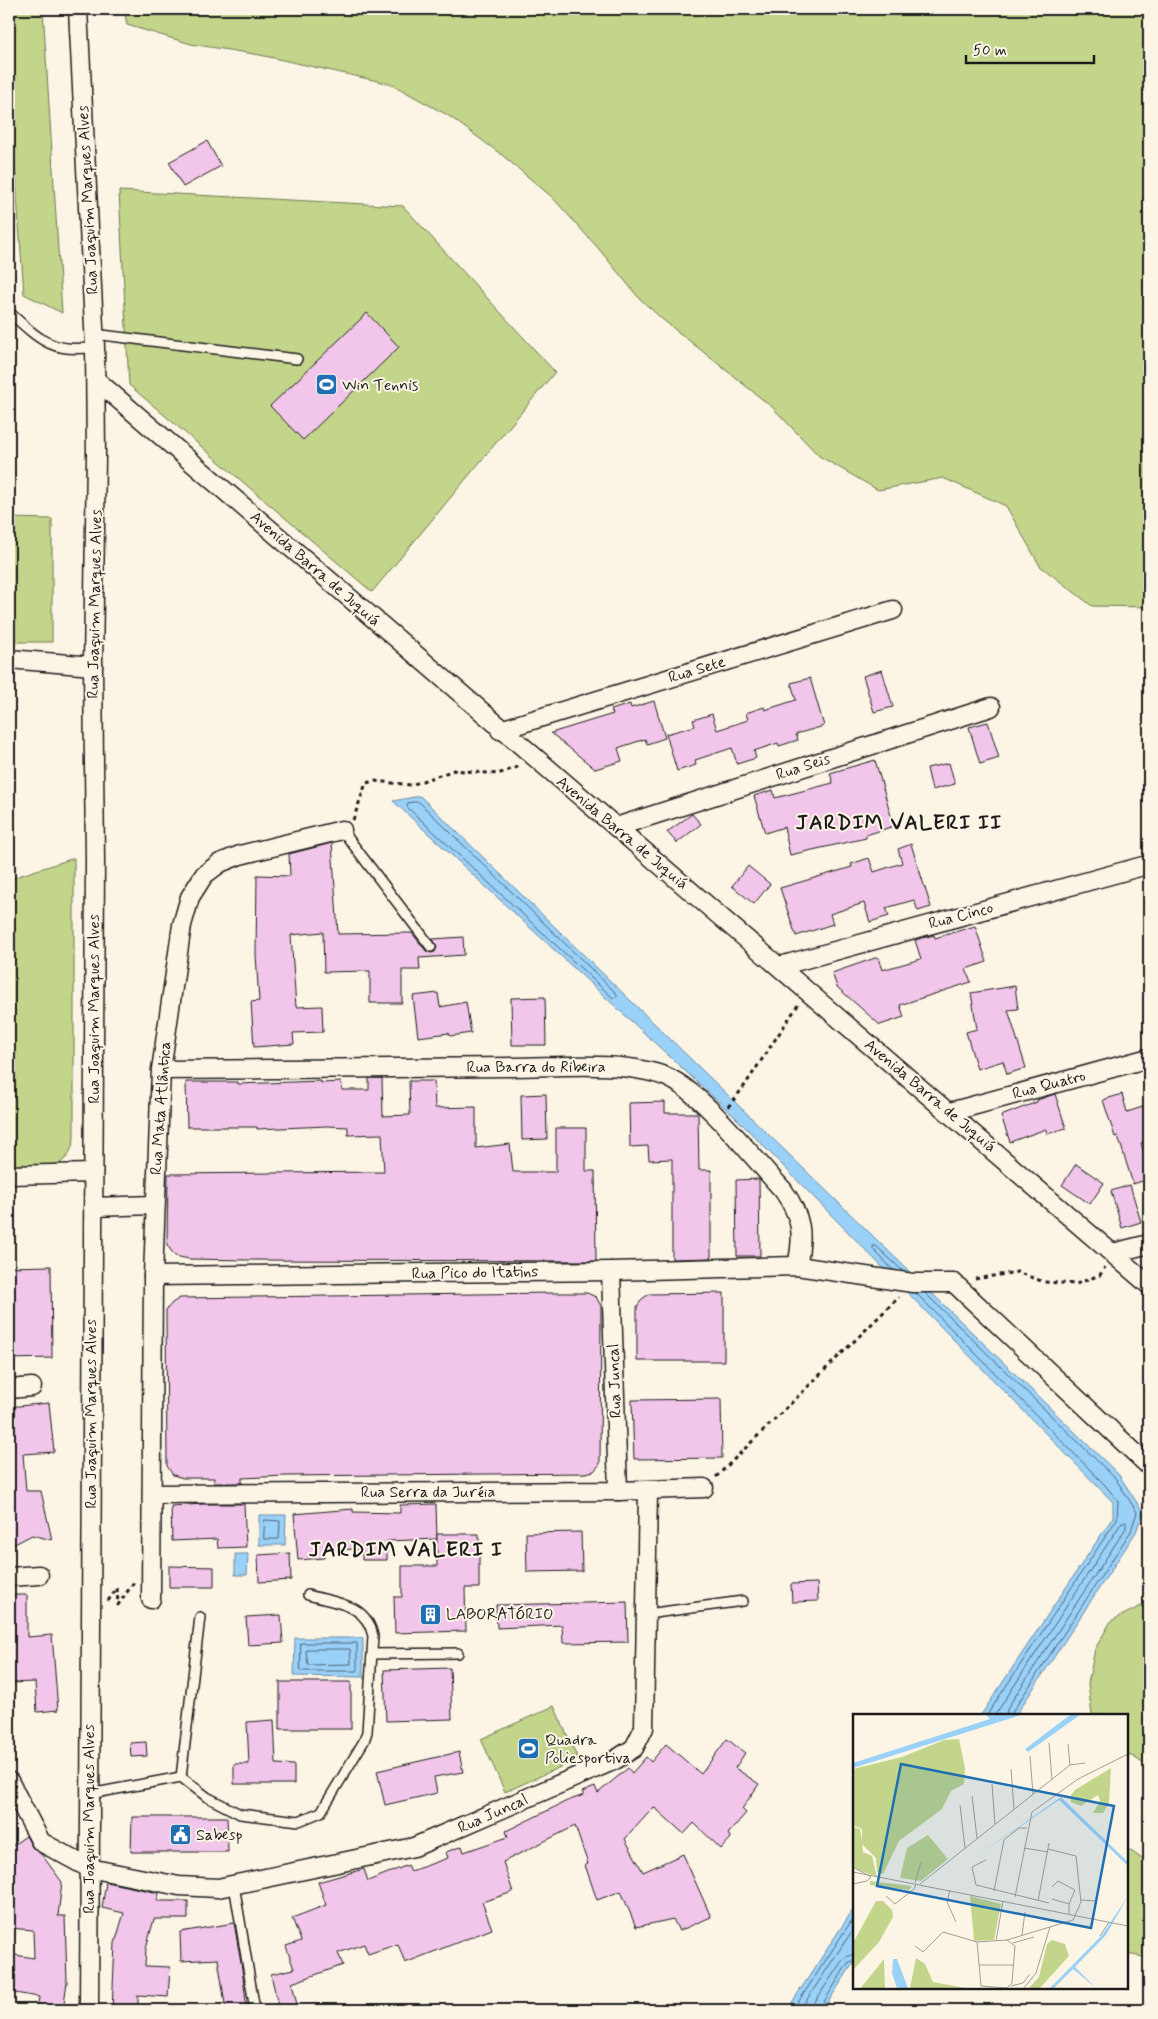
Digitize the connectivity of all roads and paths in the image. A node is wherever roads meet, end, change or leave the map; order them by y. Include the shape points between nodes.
1 (78, 9) edge
2 (9, 312) edge
3 (95, 340) junction
4 (297, 359) dead end
5 (96, 380) junction
6 (893, 610) dead end
7 (9, 659) edge
8 (93, 666) junction
9 (991, 707) dead end
10 (500, 730) junction
11 (532, 756) junction
12 (616, 827) junction
13 (342, 830) junction
14 (1143, 866) dead end
15 (431, 947) dead end
16 (780, 966) junction
17 (806, 992) junction
18 (1149, 1058) edge
19 (160, 1070) junction
20 (950, 1112) junction
21 (723, 1113) dead end
22 (93, 1173) junction
23 (9, 1175) edge
24 (154, 1205) junction
25 (92, 1207) junction
26 (1149, 1244) edge
27 (1113, 1253) junction
28 (797, 1266) junction
29 (611, 1271) junction
30 (153, 1276) junction
31 (913, 1283) junction
32 (954, 1283) junction
33 (1149, 1285) edge
34 (32, 1387) dead end
35 (9, 1388) edge
36 (1149, 1466) edge
37 (704, 1488) joint
38 (618, 1491) junction
39 (648, 1491) junction
40 (152, 1494) junction
41 (150, 1559) junction
42 (39, 1575) dead end
43 (9, 1576) edge
44 (308, 1595) dead end
45 (151, 1599) dead end
46 (743, 1601) dead end
47 (106, 1603) dead end
48 (647, 1614) junction
49 (200, 1617) dead end
50 (458, 1653) dead end
51 (373, 1654) junction
52 (181, 1777) junction
53 (9, 1781) edge
54 (90, 1794) junction
55 (89, 1868) junction
56 (234, 1885) junction
57 (89, 2010) edge
58 (255, 2010) edge

1 - 3 street, Rua Joaquim Marques Alves
2 - 3 lane via 38,338 57,348 68,350
3 - 4 lane
3 - 5 street, Rua Joaquim Marques Alves
5 - 8 street, Rua Joaquim Marques Alves
5 - 10 street, Avenida Barra de Juquiá
6 - 10 street, Rua Sete
7 - 8 street
8 - 22 street, Rua Joaquim Marques Alves
9 - 12 street, Rua Seis
10 - 11 street, Avenida Barra de Juquiá
11 - 12 street, Avenida Barra de Juquiá
11 - 13 path via 498,774 454,770 411,785 366,783 354,819
12 - 16 street, Avenida Barra de Juquiá
13 - 15 lane
13 - 19 street, Rua Mata Atlântica via 240,855 220,863 204,875 190,897 182,925
14 - 16 street, Rua Cinco
16 - 17 street, Avenida Barra de Juquiá
17 - 20 street, Avenida Barra de Juquiá
17 - 21 path
18 - 20 street, Rua Quatro
19 - 24 street, Rua Mata Atlântica
19 - 28 street, Rua Barra do Ribeira via 410,1067 646,1070 691,1092 783,1190 799,1221 802,1242
20 - 27 street, Avenida Barra de Juquiá
22 - 23 street
22 - 25 street, Rua Joaquim Marques Alves
24 - 25 street
24 - 30 street, Rua Mata Atlântica
25 - 54 street, Rua Joaquim Marques Alves
26 - 27 street
27 - 32 path via 1100,1275 1076,1284 1044,1282 1017,1272
27 - 33 street, Avenida Barra de Juquiá
28 - 29 street, Rua Pico do Itatins
28 - 31 street, Rua Pico do Itatins
29 - 30 street, Rua Pico do Itatins
29 - 38 street, Rua Juncal
30 - 40 street, Rua Mata Atlântica
31 - 32 street, Rua Pico do Itatins
31 - 37 path
32 - 36 street
34 - 35 street
37 - 39 street, Rua Serra da Juréia
38 - 39 street, Rua Serra da Juréia
38 - 40 street, Rua Serra da Juréia
39 - 48 street, Rua Juncal
40 - 41 street, Rua Mata Atlântica
41 - 45 street, Rua Mata Atlântica
41 - 47 path via 118,1605 117,1588
42 - 43 street
44 - 51 lane via 359,1610 371,1628
46 - 48 lane
48 - 56 street, Rua Juncal via 644,1728 639,1742 626,1755 414,1847
49 - 52 lane
50 - 51 lane
51 - 52 lane via 364,1741 316,1816 299,1821 240,1814 207,1797
52 - 54 lane
53 - 55 street, Rua Juncal via 41,1842
54 - 55 street, Rua Joaquim Marques Alves
55 - 56 street, Rua Juncal via 179,1886
55 - 57 street, Rua Joaquim Marques Alves
56 - 58 lane

